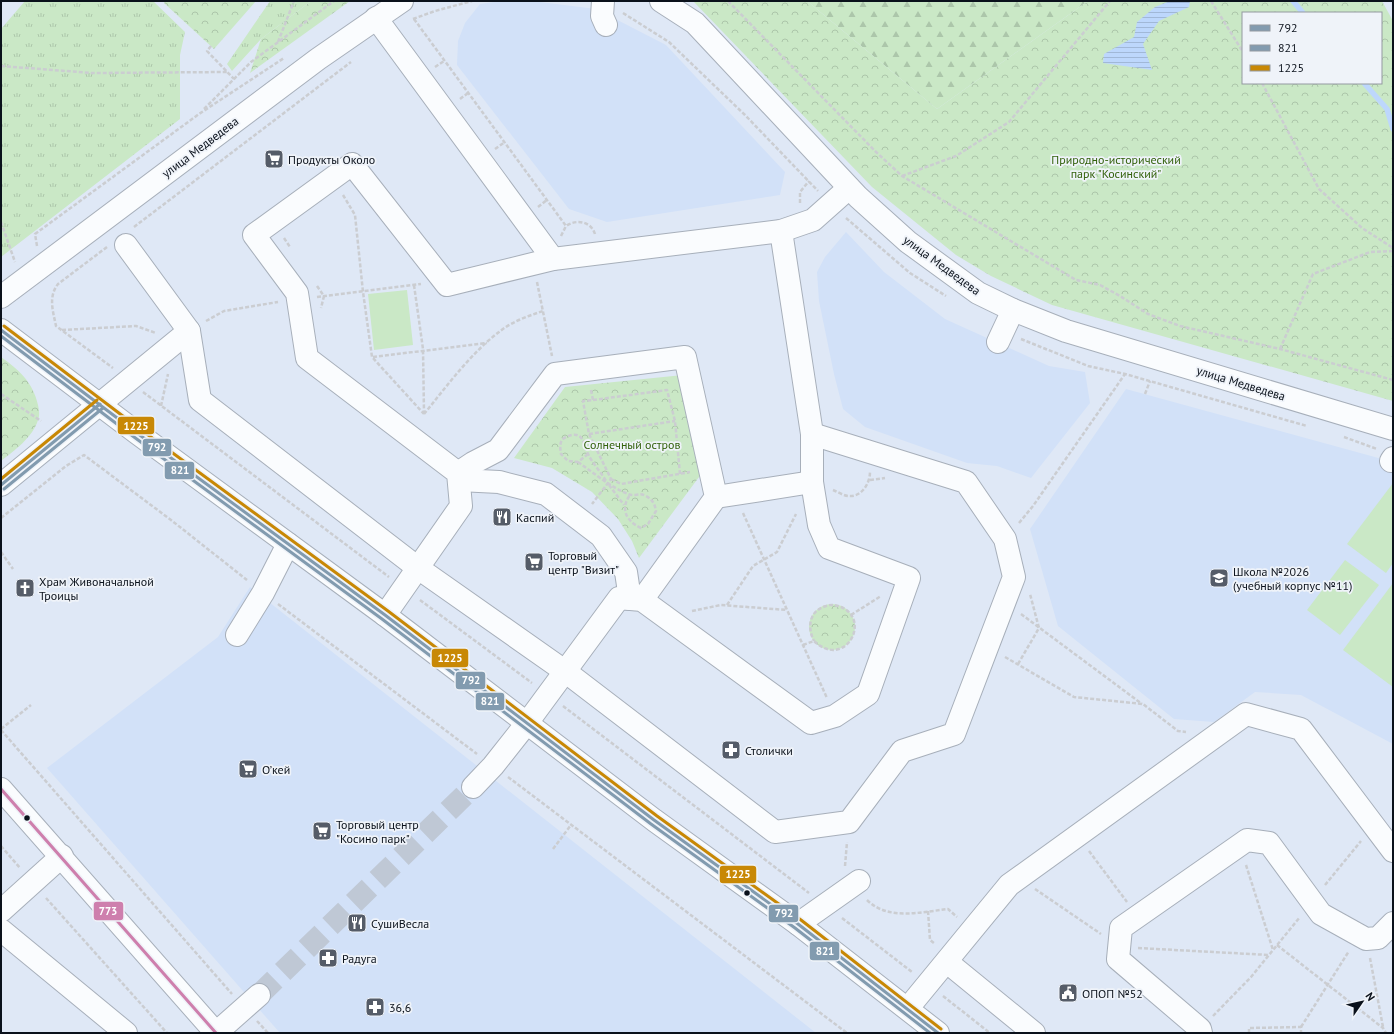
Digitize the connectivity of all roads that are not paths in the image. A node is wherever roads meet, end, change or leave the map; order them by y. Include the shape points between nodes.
1 (402, 1) edge
2 (603, 1) edge
3 (661, 1) edge
4 (606, 25) dead end
5 (382, 26) junction
6 (849, 188) junction
7 (781, 231) junction
8 (122, 240) road end
9 (544, 262) junction
10 (1, 297) edge
11 (1013, 310) junction
12 (1, 330) edge
13 (184, 336) junction
14 (998, 342) dead end
15 (100, 404) junction
16 (1393, 429) edge
17 (812, 434) junction
18 (459, 477) junction
19 (812, 482) junction
20 (1, 485) edge
21 (725, 496) junction
22 (288, 544) junction
23 (418, 568) junction
24 (636, 599) junction
25 (385, 615) junction
26 (237, 635) dead end
27 (566, 672) junction
28 (527, 723) junction
29 (473, 787) tunnel mouth
30 (1, 789) edge
31 (1393, 851) edge
32 (62, 856) junction
33 (856, 883) road end
34 (1, 911) edge
35 (1393, 923) edge
36 (798, 924) junction
37 (1, 930) edge
38 (949, 959) junction
39 (252, 1002) tunnel mouth
40 (908, 1008) junction
41 (1200, 1031) edge
42 (126, 1033) edge
43 (216, 1033) edge
44 (938, 1033) edge
45 (1034, 1033) edge

1 - 5 street, улица Медведева
2 - 4 street via 602,16
3 - 6 street, улица Медведева via 695,23
5 - 9 street
5 - 10 street, улица Медведева via 318,59
6 - 7 street via 813,220
6 - 11 street, улица Медведева via 908,242 978,293
7 - 9 street
7 - 17 street
8 - 13 street
9 - 18 street via 447,285 352,164 254,235 297,293 307,358
11 - 14 street
11 - 16 street, улица Медведева via 1066,331
12 - 15 street
13 - 15 street
13 - 23 street via 200,400
15 - 20 street
15 - 22 street
17 - 19 street
17 - 27 street via 966,482 1005,539 1014,577 954,734 902,750 849,822 775,832
18 - 21 street via 472,462 498,450 555,374 685,357 710,469
18 - 23 street via 461,506
18 - 24 street via 500,482 546,494 601,536 626,572
19 - 21 street
19 - 24 street via 819,525 829,548 909,578 868,694 835,716 811,723 671,621
21 - 24 street
22 - 25 street
22 - 26 street via 263,593
23 - 25 street
23 - 27 street
24 - 27 street via 619,598
25 - 28 street
27 - 28 street
28 - 29 street via 494,766
28 - 36 street
30 - 32 street
31 - 38 street via 1301,729 1246,714 1009,885
32 - 34 street
32 - 43 street
33 - 36 street
35 - 41 street via 1378,938 1362,937 1321,914 1269,843 1247,840 1121,928 1118,959
36 - 40 street
37 - 42 street
38 - 40 street
38 - 45 street
39 - 43 street
40 - 44 street

